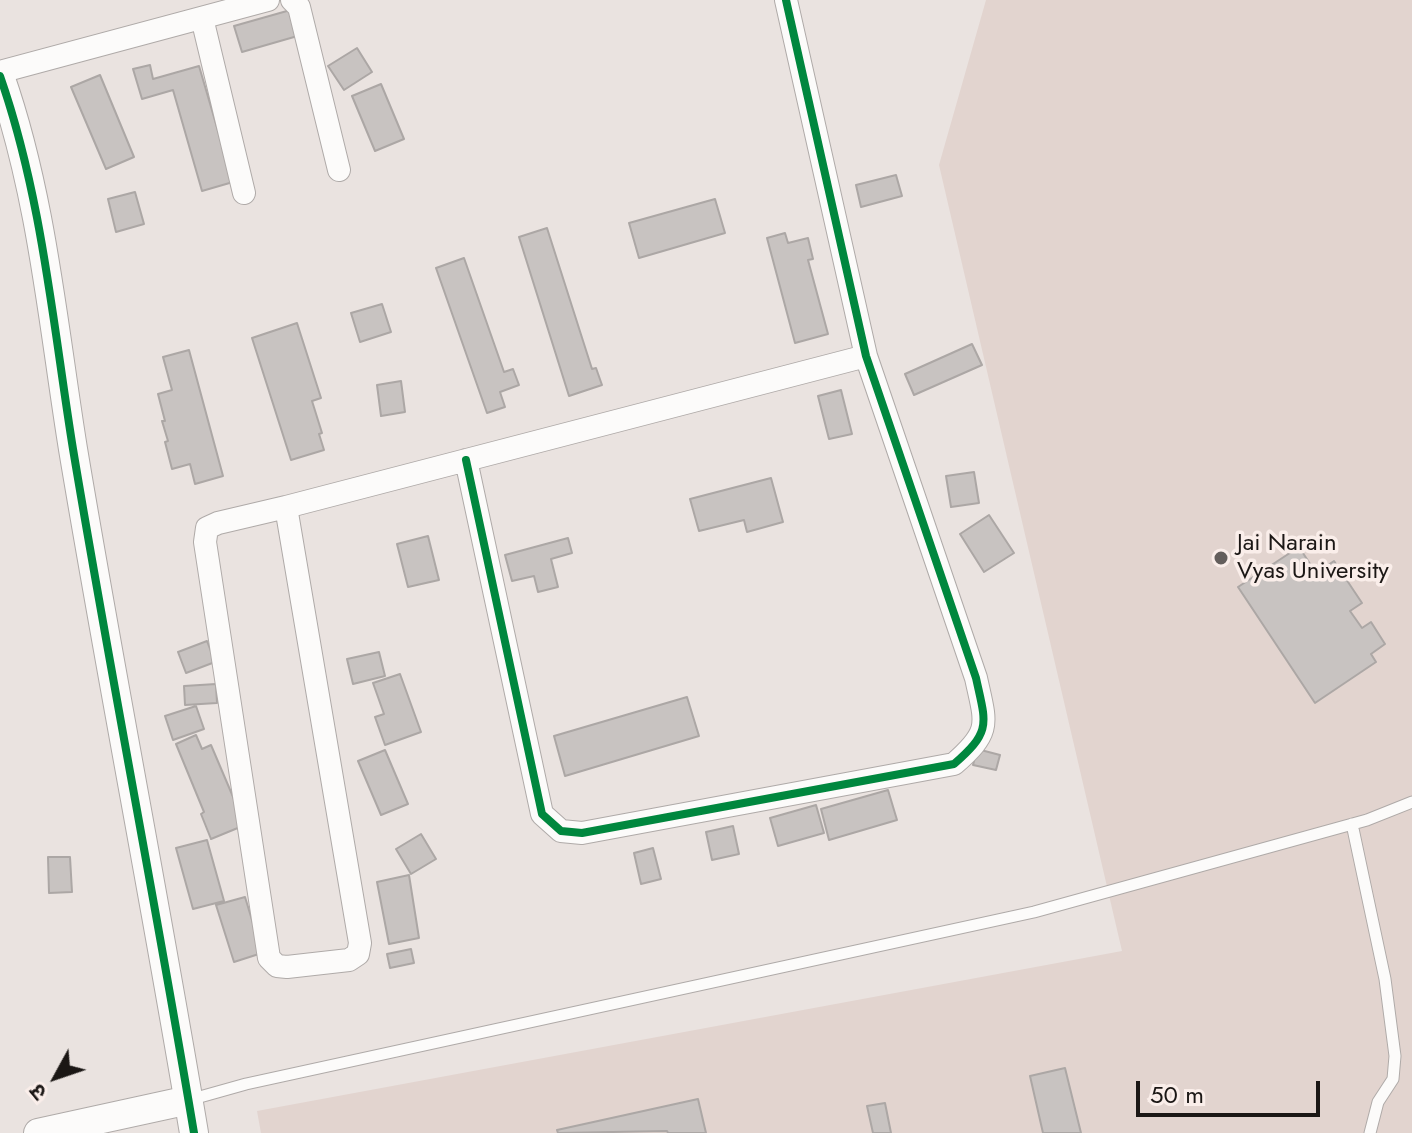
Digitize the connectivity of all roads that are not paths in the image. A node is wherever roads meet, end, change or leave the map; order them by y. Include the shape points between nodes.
1 (268, 0) edge
2 (292, 0) edge
3 (786, 0) edge
4 (202, 18) junction
5 (0, 74) edge
6 (339, 170) dead end
7 (244, 193) dead end
8 (866, 356) junction
9 (466, 460) junction
10 (286, 507) junction
11 (1412, 802) edge
12 (1352, 824) junction
13 (189, 1100) junction
14 (38, 1133) edge
15 (194, 1133) edge
16 (1370, 1133) edge

1 - 4 street
2 - 6 street via 299,7
3 - 8 street
4 - 5 street
4 - 7 street
5 - 13 street via 20,140 44,261
8 - 9 street
8 - 9 street via 986,721 977,744 954,764 582,833 561,831 542,814
9 - 10 street
10 - 10 street via 360,943 358,954 349,960 287,967 269,958 205,542 207,528 218,523
11 - 12 lane
12 - 13 lane via 1034,912
12 - 16 lane via 1385,979 1395,1056 1393,1079 1378,1102
13 - 14 street
13 - 15 street

